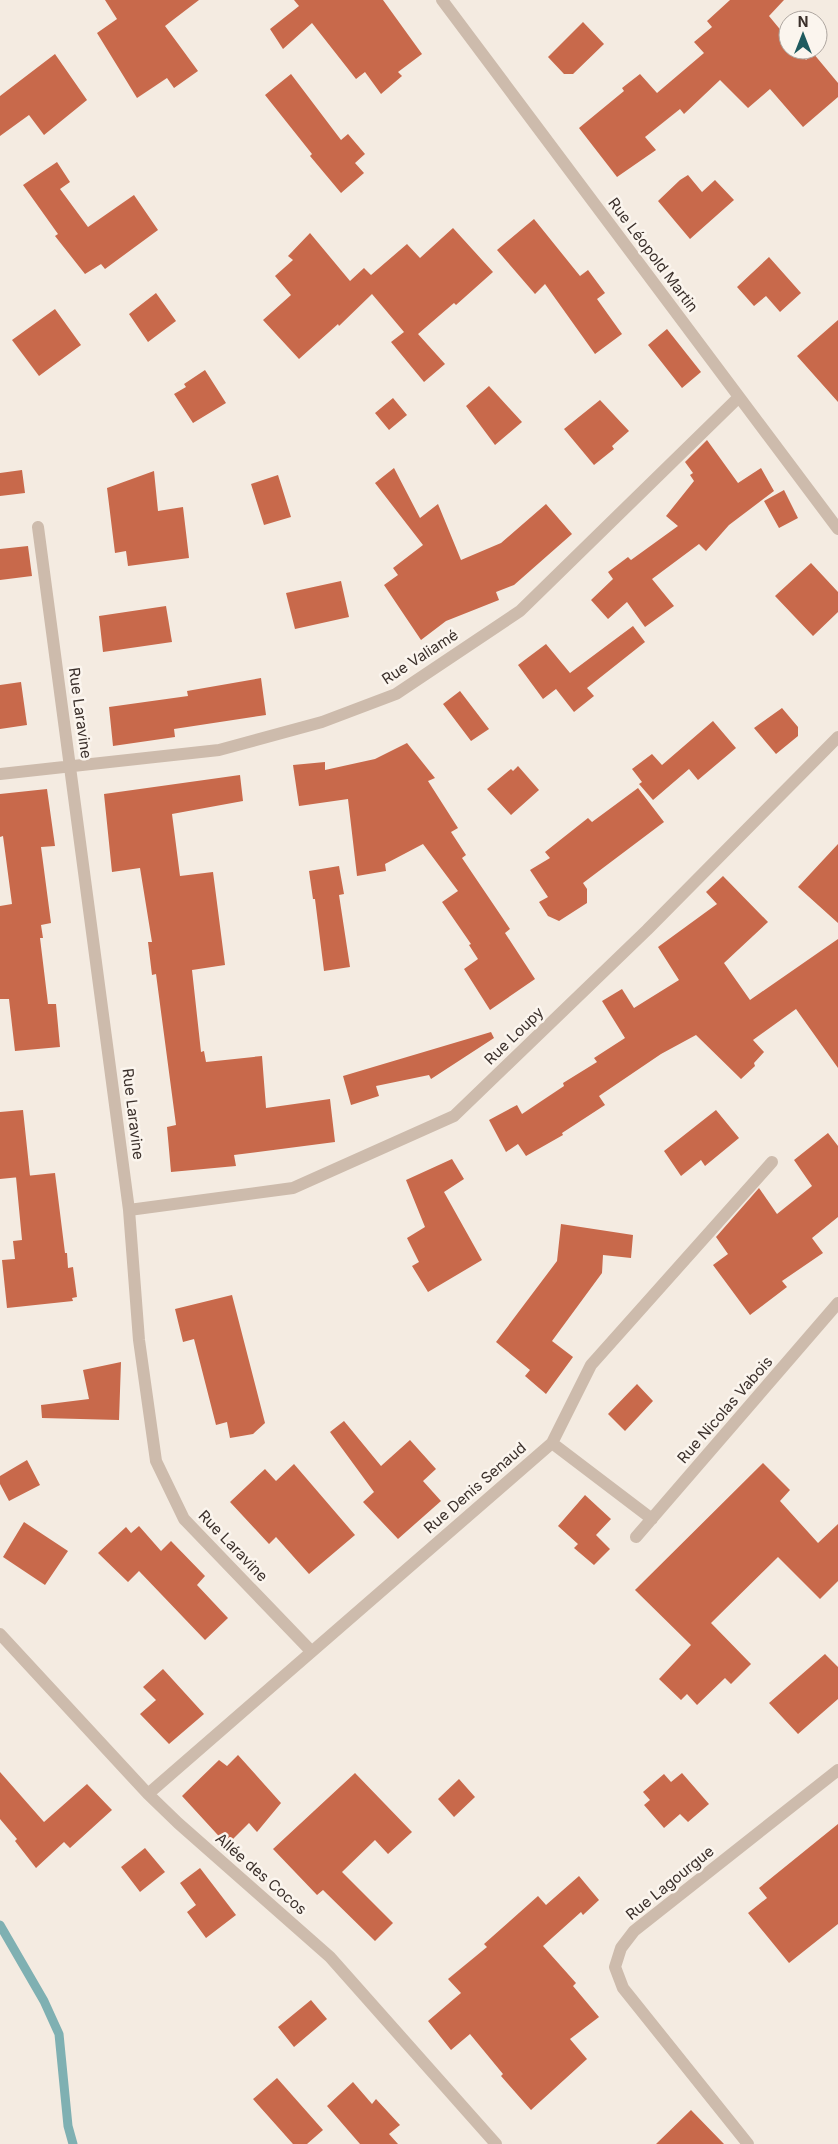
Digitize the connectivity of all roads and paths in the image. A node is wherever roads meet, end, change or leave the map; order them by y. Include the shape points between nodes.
1 (442, 0) edge
2 (739, 397) junction
3 (38, 527) dead end
4 (838, 529) edge
5 (838, 736) edge
6 (71, 765) junction
7 (0, 774) edge
8 (772, 1162) dead end
9 (129, 1210) junction
10 (838, 1303) edge
11 (552, 1443) junction
12 (652, 1519) junction
13 (636, 1537) dead end
14 (0, 1634) edge
15 (311, 1651) junction
16 (838, 1770) edge
17 (148, 1794) junction
18 (496, 2144) edge
19 (748, 2144) edge

1 - 2 street, Rue Léopold Martin
2 - 4 street, Rue Léopold Martin
2 - 6 street, Rue Valiamé via 520,611 396,694 322,722 219,750
3 - 6 street, Rue Laravine
5 - 9 street, Rue Loupy via 647,930 454,1116 292,1188
6 - 7 street, Rue Valiamé
6 - 9 street, Rue Laravine
8 - 11 street, Rue Denis Senaud via 591,1365
9 - 15 street, Rue Laravine via 139,1340 156,1462 184,1519
10 - 12 street, Rue Nicolas Vabois
11 - 12 street
11 - 15 street, Rue Denis Senaud
12 - 13 street, Rue Nicolas Vabois
14 - 17 street, Allée des Cocos
15 - 17 street, Rue Denis Senaud
16 - 19 street, Rue Lagourgue via 634,1931 621,1948 615,1967 623,1988
17 - 18 street, Allée des Cocos via 330,1957

